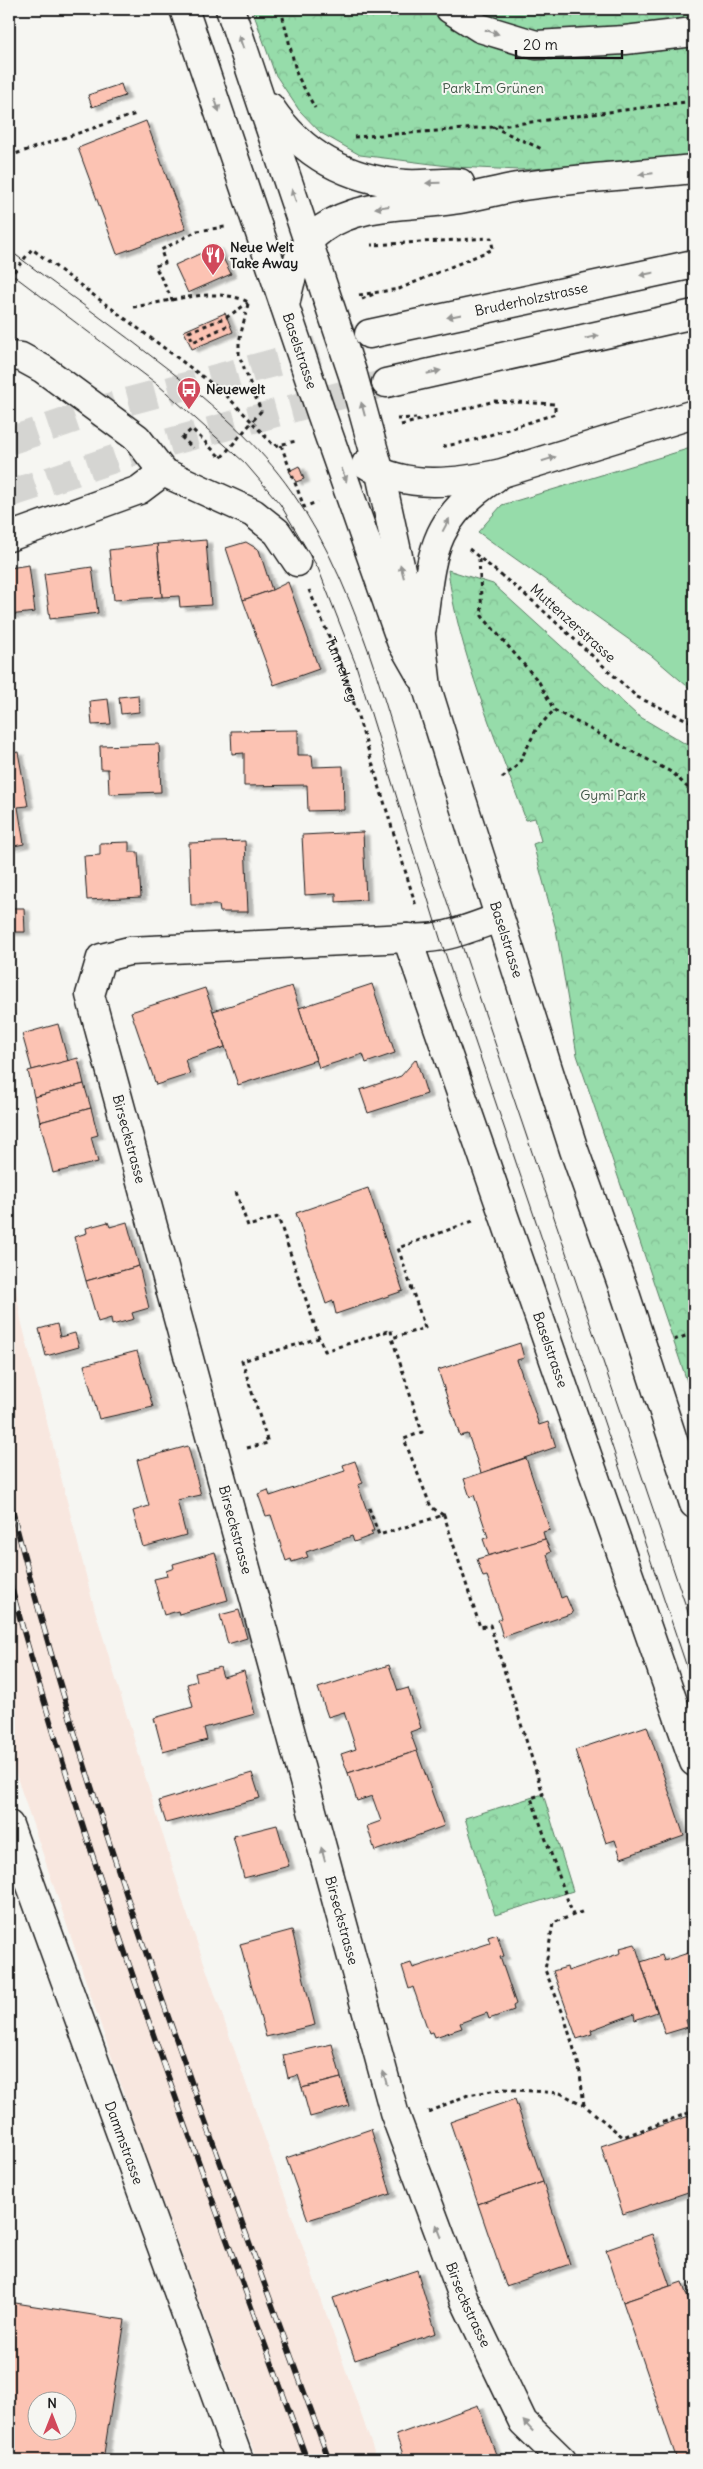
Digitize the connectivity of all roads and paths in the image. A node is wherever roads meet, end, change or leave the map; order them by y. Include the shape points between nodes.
1 (184, 9) edge
2 (230, 9) edge
3 (281, 9) edge
4 (450, 9) edge
5 (694, 32) edge
6 (256, 84) junction
7 (694, 101) edge
8 (316, 111) dead end
9 (136, 114) dead end
10 (492, 127) junction
11 (350, 138) dead end
12 (549, 153) dead end
13 (9, 156) edge
14 (694, 169) edge
15 (517, 187) junction
16 (225, 227) dead end
17 (309, 242) junction
18 (369, 245) dead end
19 (694, 264) edge
20 (9, 278) edge
21 (377, 292) junction
22 (355, 295) dead end
23 (173, 301) junction
24 (358, 301) dead end
25 (249, 302) junction
26 (285, 306) junction
27 (133, 307) dead end
28 (694, 314) edge
29 (227, 326) dead end
30 (369, 334) tunnel mouth
31 (9, 356) edge
32 (386, 383) tunnel mouth
33 (321, 413) junction
34 (694, 414) edge
35 (422, 418) junction
36 (397, 419) dead end
37 (252, 422) junction
38 (401, 425) dead end
39 (296, 441) dead end
40 (186, 442) dead end
41 (281, 446) junction
42 (438, 448) dead end
43 (163, 472) junction
44 (380, 473) junction
45 (502, 473) junction
46 (317, 502) dead end
47 (442, 530) junction
48 (9, 537) edge
49 (479, 559) junction
50 (297, 562) joint
51 (420, 635) junction
52 (427, 688) junction
53 (554, 710) junction
54 (694, 723) edge
55 (502, 778) dead end
56 (694, 794) edge
57 (498, 918) junction
58 (417, 939) junction
59 (236, 1192) dead end
60 (502, 1210) junction
61 (319, 1338) junction
62 (392, 1338) junction
63 (215, 1456) junction
64 (694, 1504) edge
65 (369, 1508) dead end
66 (444, 1515) junction
67 (694, 1762) edge
68 (9, 1825) edge
69 (584, 1911) dead end
70 (573, 1916) junction
71 (584, 2105) junction
72 (694, 2111) edge
73 (398, 2123) junction
74 (694, 2283) edge
75 (694, 2298) edge
76 (239, 2460) edge
77 (562, 2460) edge

1 -> 26 main road, Baselstrasse
6 -> 2 main road, Baselstrasse
3 - 8 path via 297,75
4 -> 5 main road via 480,28 536,45
15 -> 6 main road via 408,184 383,181 336,167 301,144 272,110
17 -> 6 main road, Baselstrasse
7 - 10 path
9 - 13 path
10 - 11 path
10 - 12 path
14 -> 15 main road
15 -> 17 main road via 452,200 376,208 330,223
16 - 23 path via 197,231 161,250 165,263 156,266
17 - 26 main road via 289,283
44 -> 17 main road, Baselstrasse via 353,375
18 - 21 path via 491,238 493,249 399,289
19 -> 30 main road, Bruderholzstrasse
20 - 37 path via 32,249 223,392
21 - 22 path
21 - 24 path
23 - 25 path via 212,294
23 - 27 path
25 - 29 path via 226,317 189,332 193,342
25 - 37 path via 239,355 261,411
26 - 33 main road, Baselstrasse
32 -> 28 main road
31 - 43 main road via 21,357 43,369 137,438
33 - 44 main road via 346,447
33 -> 52 main road, Baselstrasse via 401,641
45 -> 34 main road
35 - 36 path
35 - 38 path
35 - 42 path via 495,401 555,404 556,414
37 - 40 path via 221,458 192,429 182,438
37 - 41 path via 274,446
39 - 41 path
41 - 46 path via 304,507
43 - 48 main road via 139,490
43 - 50 main road via 253,513 277,532
44 - 45 main road via 410,480 441,482 472,480
51 -> 44 main road, Baselstrasse via 401,570
47 -> 45 main road via 456,508
47 - 49 path, Muttenzerstrasse
47 - 51 main road via 430,570
49 - 53 path via 482,616 539,682
49 - 54 path, Muttenzerstrasse via 535,603 637,696
50 - 58 path, Tunnelweg via 344,671
51 - 52 main road, Baselstrasse
52 - 57 main road, Baselstrasse
53 - 55 path via 536,730 518,766
53 - 56 path via 673,773
57 - 58 main road, Birseckstrasse via 440,938
57 - 64 main road, Baselstrasse
58 - 60 main road, Baselstrasse
58 - 63 main road, Birseckstrasse via 130,951 101,958 90,995
59 - 61 path via 248,1226 278,1217
60 - 62 path via 398,1248 425,1328
60 - 67 main road, Baselstrasse
61 - 62 path via 325,1351 391,1330
61 - 63 path via 242,1361 268,1443
62 - 66 path via 422,1432 404,1439 430,1507
73 -> 63 main road, Birseckstrasse
65 - 66 path via 379,1535
66 - 70 path via 480,1627 490,1626 543,1794 531,1798
68 - 76 main road, Dammstrasse
69 - 70 path
70 - 71 path via 553,1922 546,1970 579,2066
71 - 72 path via 623,2137
71 - 73 path via 560,2094 503,2089 468,2095
77 -> 73 main road, Birseckstrasse via 523,2422 464,2299
74 - 75 path via 690,2285

